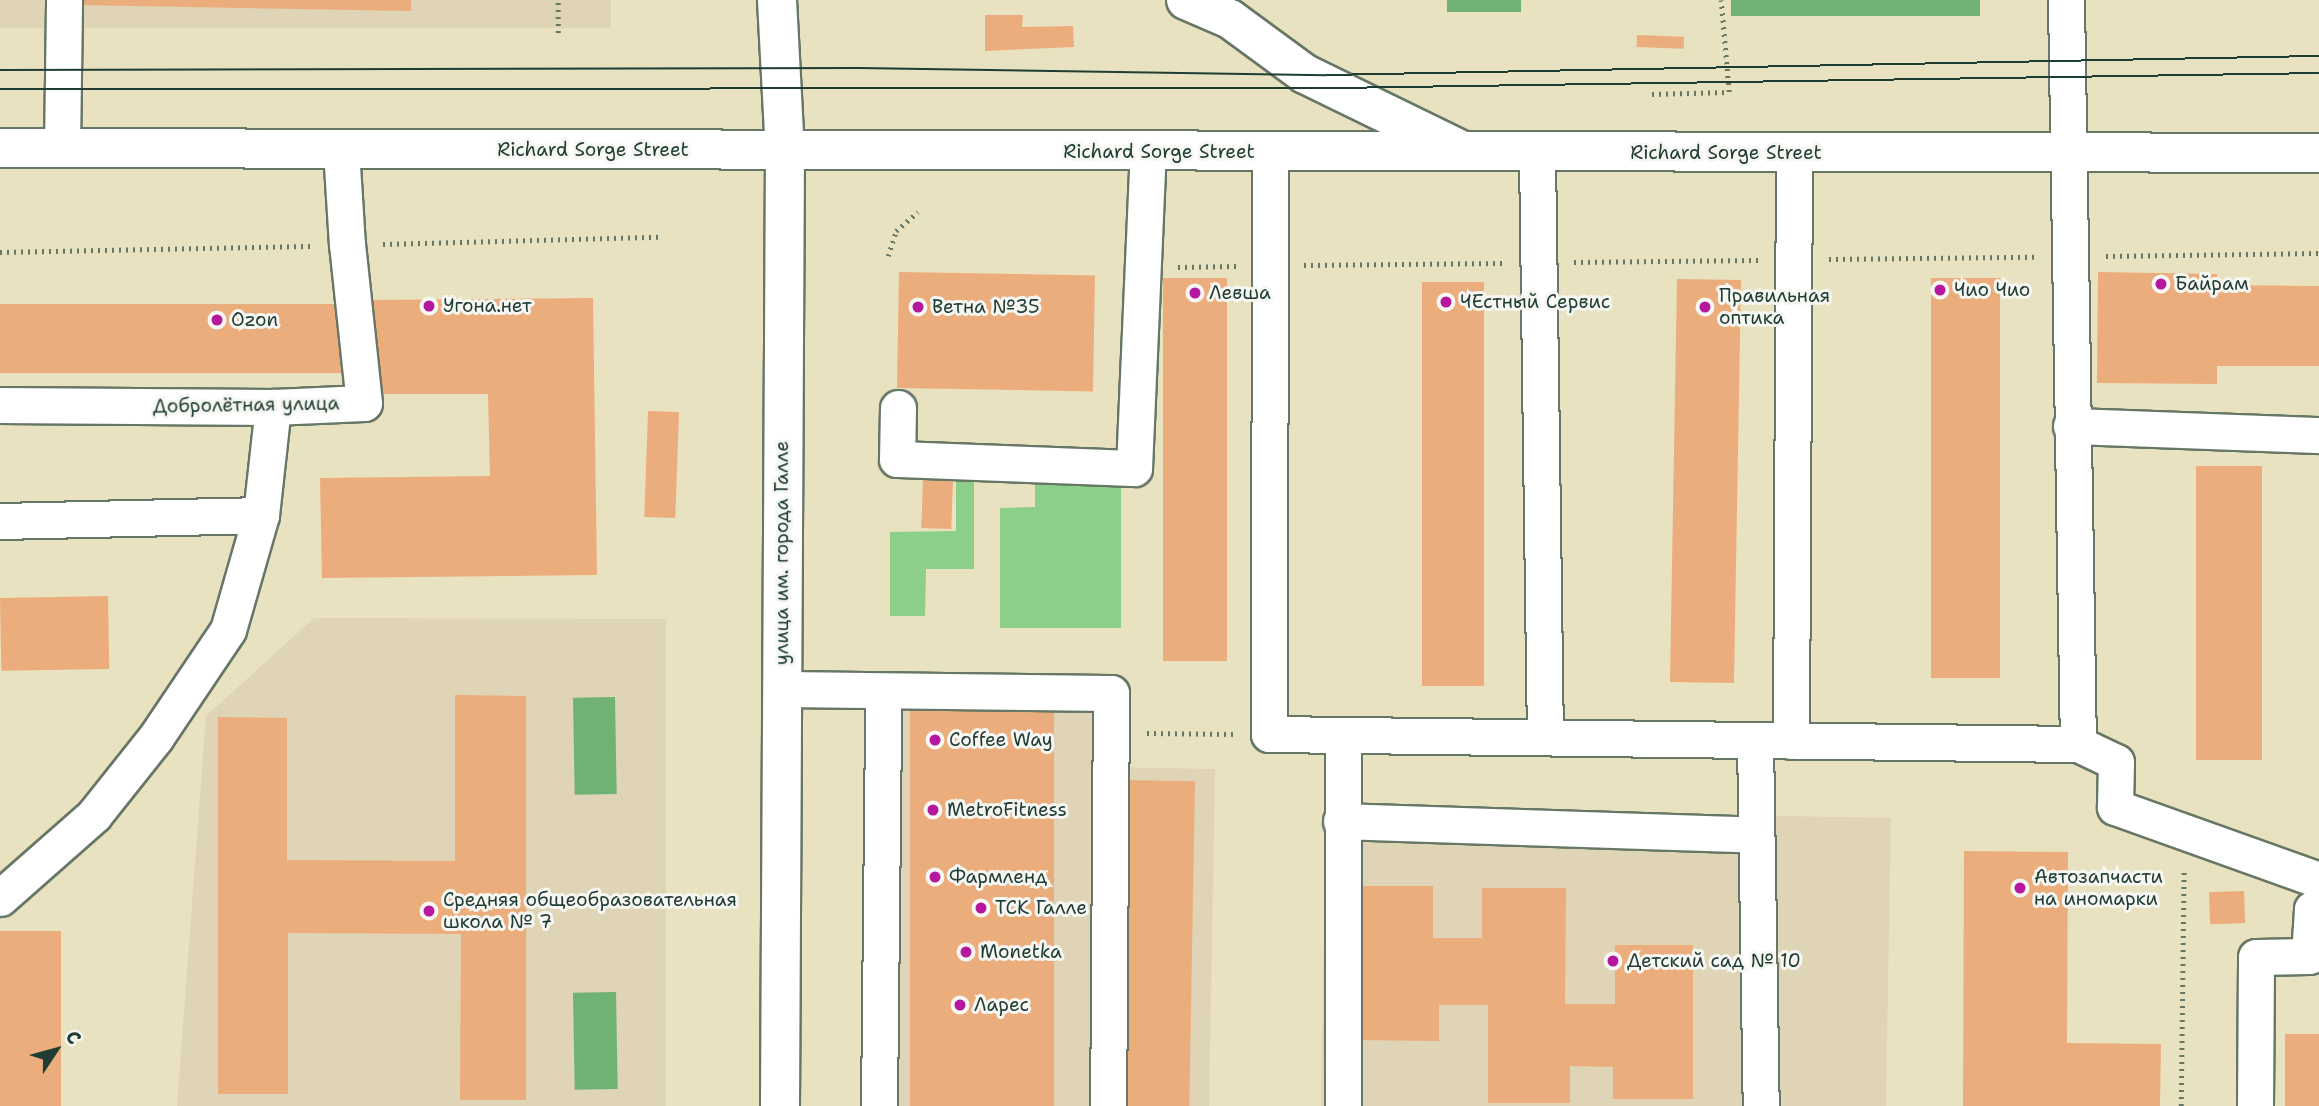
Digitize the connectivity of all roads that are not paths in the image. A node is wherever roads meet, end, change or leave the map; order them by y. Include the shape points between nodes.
1 (64, 0) edge
2 (777, 0) edge
3 (1186, 0) edge
4 (2066, 0) edge
5 (0, 148) edge
6 (62, 148) junction
7 (341, 149) junction
8 (785, 151) junction
9 (1148, 152) junction
10 (1270, 152) junction
11 (1465, 152) junction
12 (1537, 153) junction
13 (1794, 153) junction
14 (2066, 153) junction
15 (2319, 153) edge
16 (0, 405) edge
17 (273, 407) junction
18 (898, 408) dead end
19 (2071, 426) junction
20 (2319, 435) edge
21 (261, 515) junction
22 (0, 521) edge
23 (782, 689) junction
24 (883, 691) junction
25 (1343, 736) junction
26 (1545, 737) junction
27 (1755, 740) junction
28 (1791, 741) junction
29 (2078, 744) junction
30 (1341, 821) junction
31 (1756, 835) junction
32 (2319, 880) edge
33 (0, 898) edge
34 (2319, 908) edge
35 (780, 1106) edge
36 (879, 1106) edge
37 (1108, 1106) edge
38 (1343, 1106) edge
39 (1761, 1106) edge
40 (2255, 1106) edge

1 - 6 street
2 - 8 main road, улица им. города Галле
3 - 11 main road via 1230,19 1305,74
4 - 14 street
5 - 6 main road, Richard Sorge Street
6 - 7 main road, Richard Sorge Street
7 - 8 main road, Richard Sorge Street
7 - 17 street, Добролётная улица via 346,245 364,403
8 - 9 main road, Richard Sorge Street
8 - 23 main road, улица им. города Галле
9 - 10 main road, Richard Sorge Street
9 - 18 street via 1133,468 897,459
10 - 11 main road, Richard Sorge Street
10 - 25 street via 1269,734
11 - 12 main road, Richard Sorge Street
12 - 13 main road, Richard Sorge Street
12 - 26 street
13 - 14 main road, Richard Sorge Street
13 - 28 street
14 - 15 main road, Richard Sorge Street
14 - 19 street
16 - 17 street, Добролётная улица
17 - 21 street
19 - 20 street
19 - 29 street
21 - 22 street
21 - 33 street via 228,630 156,737 94,815
23 - 24 street
23 - 35 main road, улица им. города Галле
24 - 36 street
24 - 37 street via 1111,693
25 - 26 street
25 - 30 street
26 - 27 street
27 - 28 street
27 - 31 street
28 - 29 street
29 - 32 street via 2116,762 2115,807
30 - 31 street
30 - 38 street
31 - 39 street
34 - 40 street via 2312,909 2309,956 2256,957

